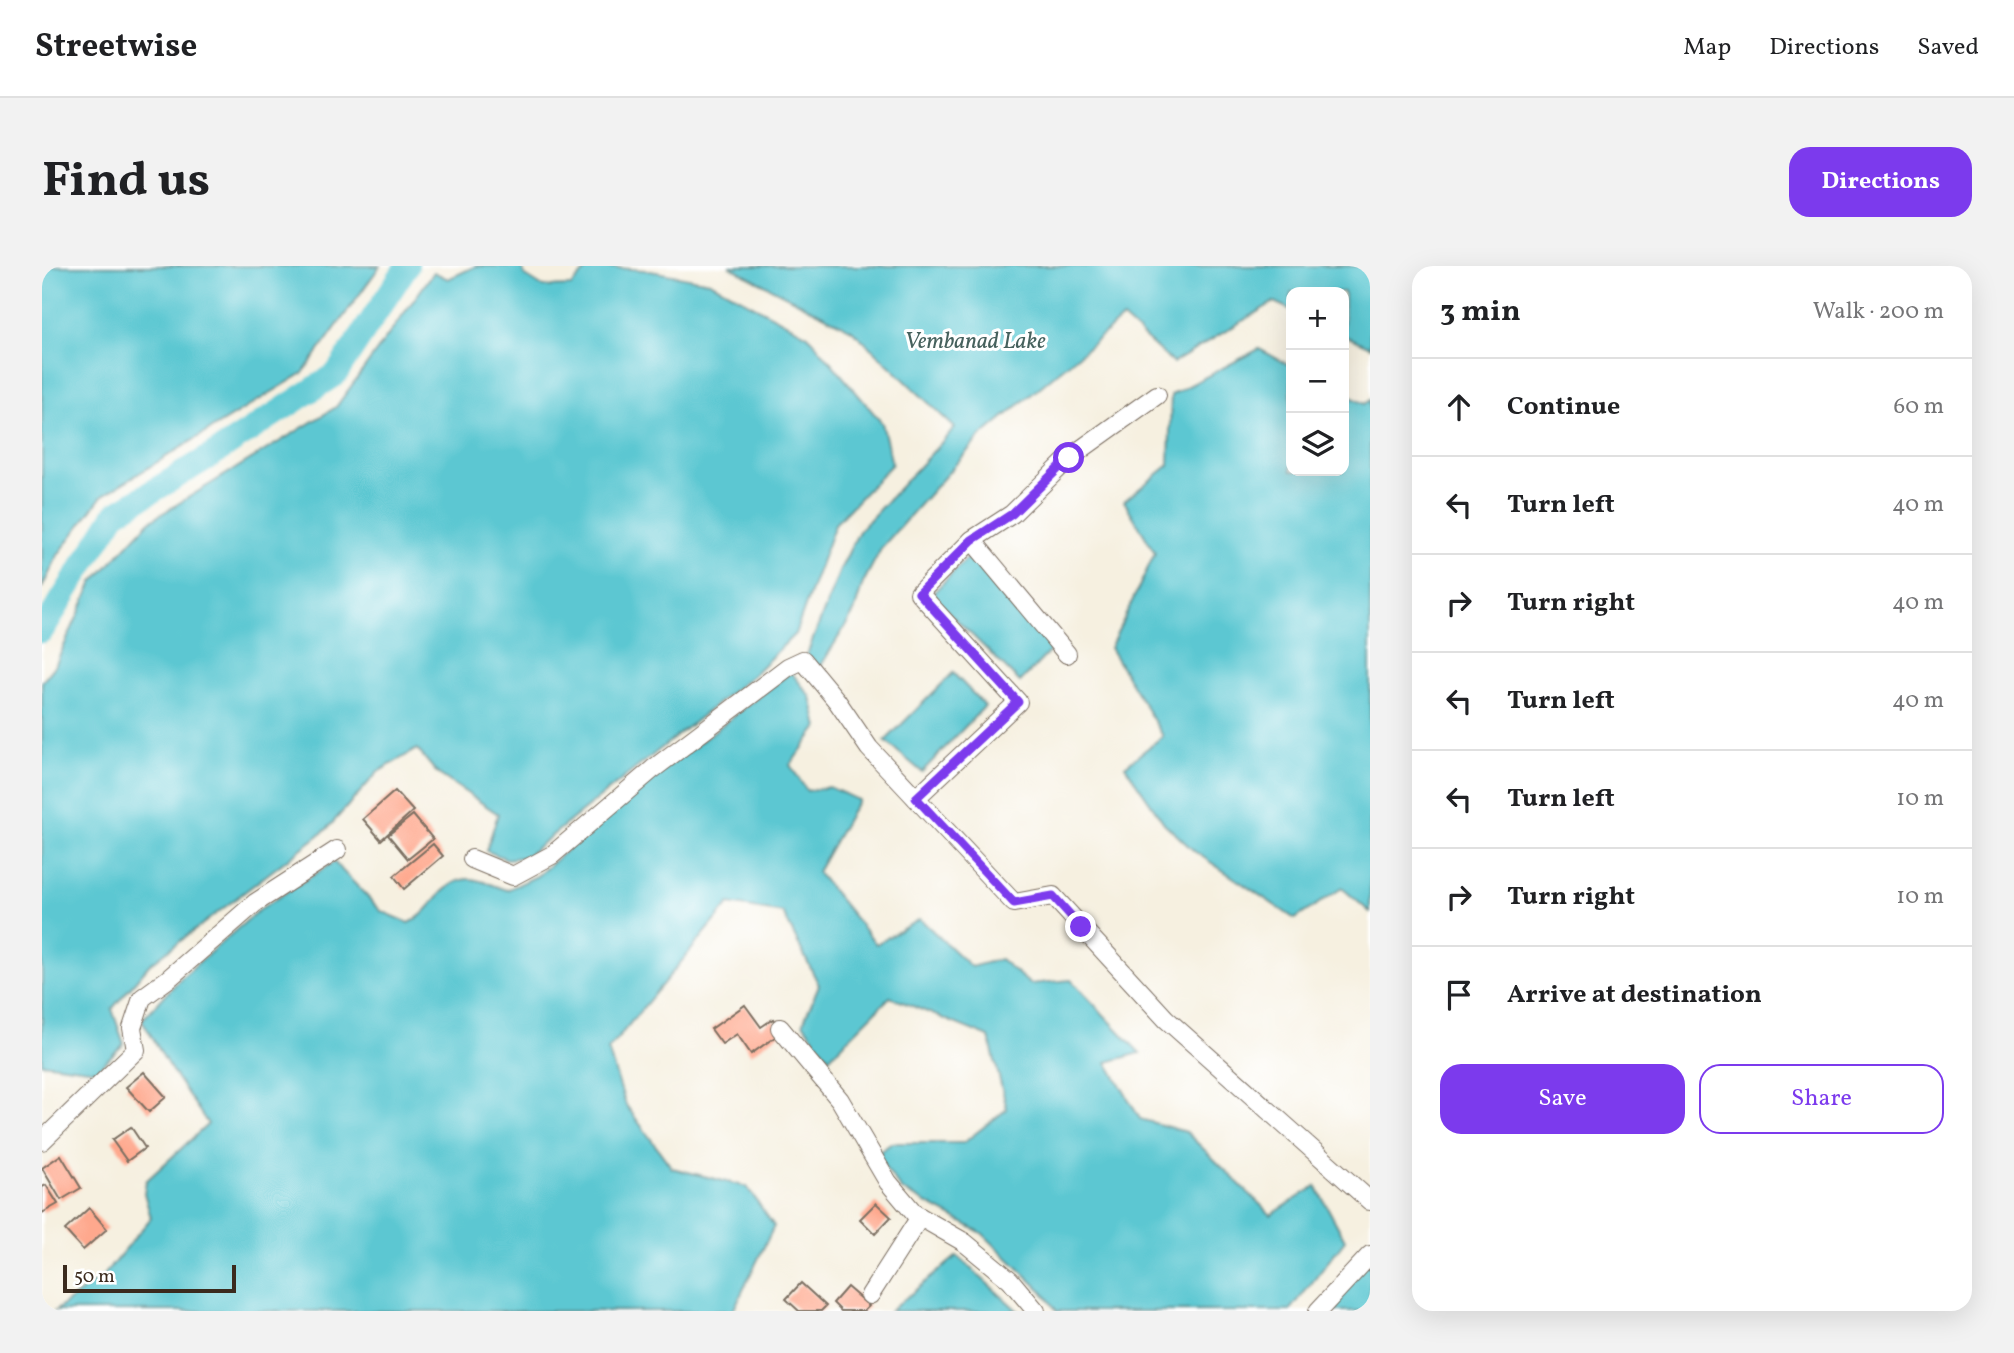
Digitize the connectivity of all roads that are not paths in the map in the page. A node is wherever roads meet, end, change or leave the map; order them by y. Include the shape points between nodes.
1 (1157, 395) dead end
2 (972, 540) junction
3 (1067, 654) dead end
4 (916, 798) junction
5 (337, 850) dead end
6 (471, 859) dead end
7 (779, 1028) dead end
8 (42, 1141) edge
9 (1370, 1201) edge
10 (919, 1217) junction
11 (1370, 1255) edge
12 (870, 1295) dead end
13 (1036, 1311) edge
14 (1318, 1311) edge

1 - 2 street via 1069,458 1012,514
2 - 3 street
2 - 4 street via 919,593 1018,702
4 - 6 street via 869,748 803,660 653,769 552,855 513,877
4 - 9 street via 1014,903 1053,896 1166,1019
5 - 8 street via 255,904 142,999 132,1028 136,1050
7 - 10 street via 840,1100 888,1182
10 - 12 street
10 - 13 street via 973,1250 1010,1280
11 - 14 street

